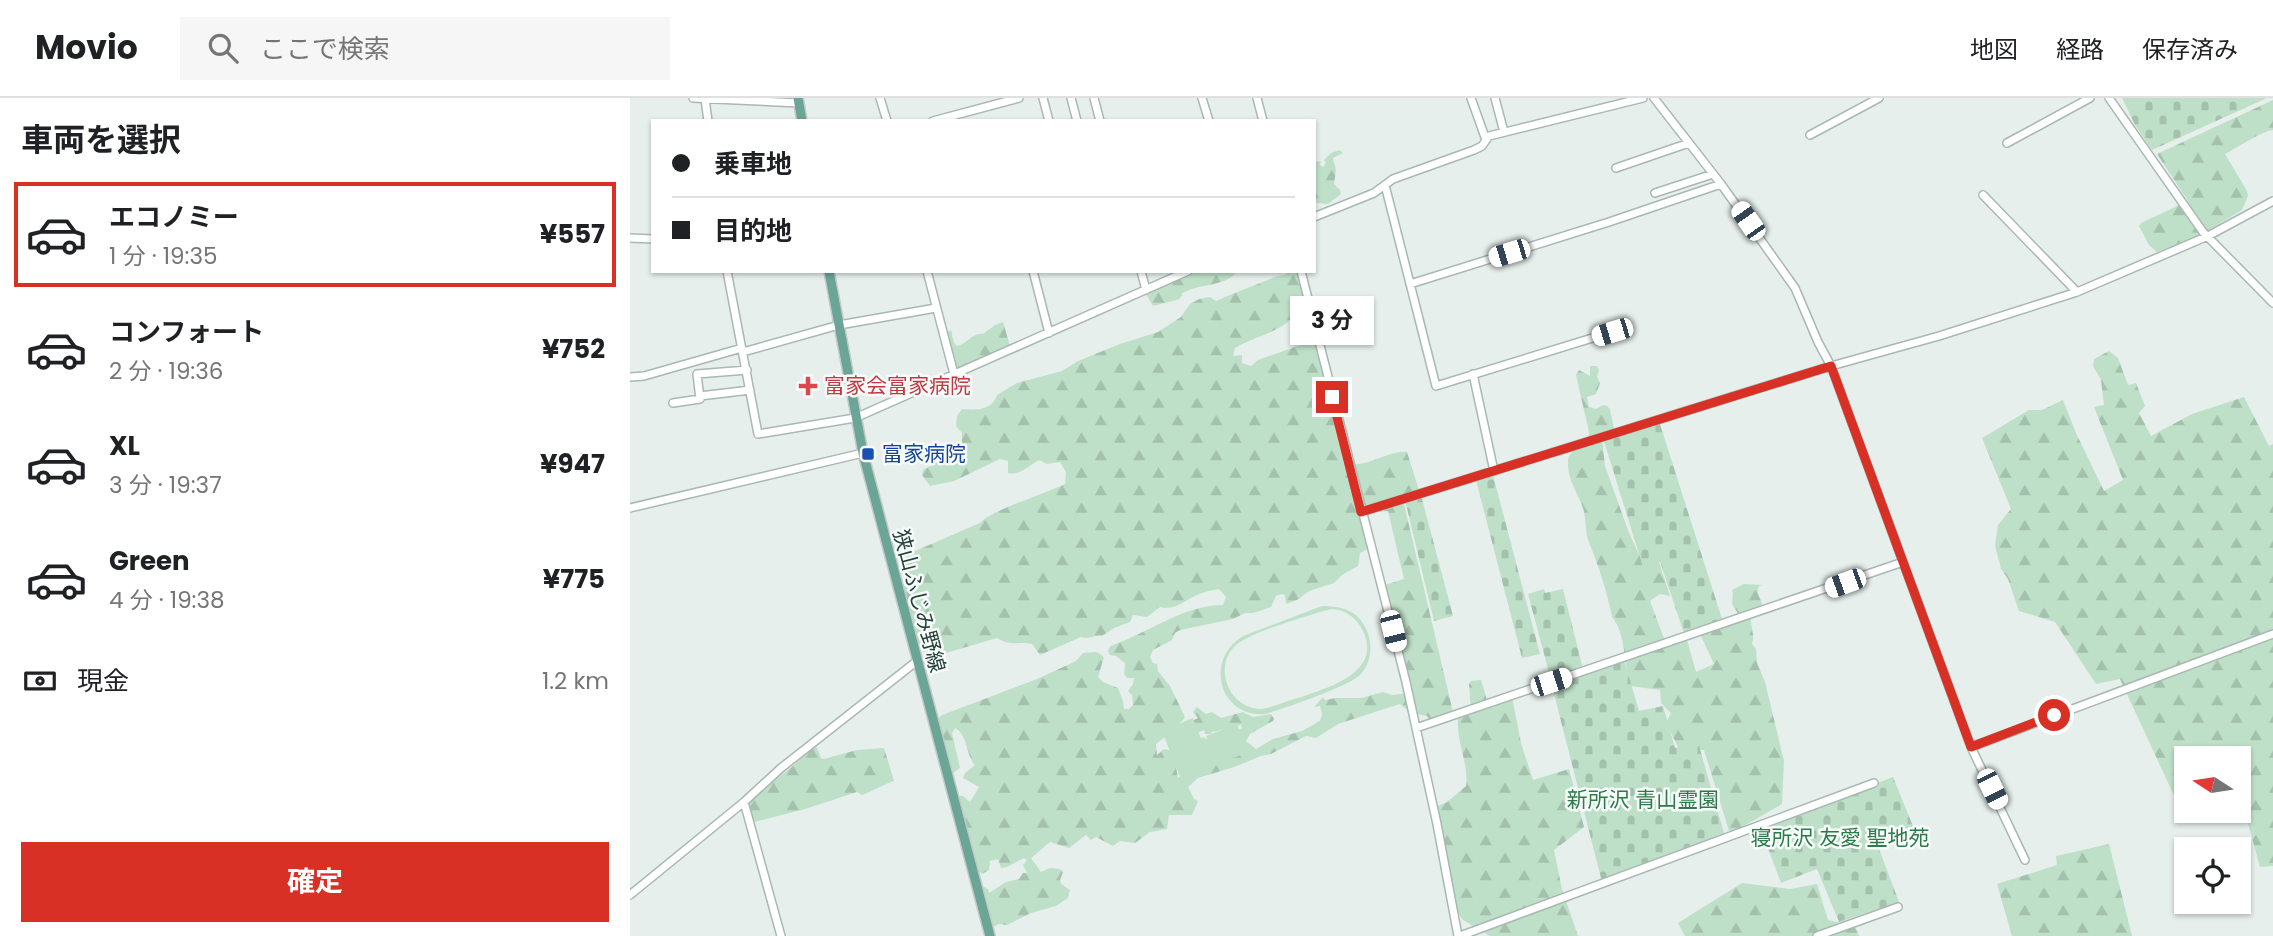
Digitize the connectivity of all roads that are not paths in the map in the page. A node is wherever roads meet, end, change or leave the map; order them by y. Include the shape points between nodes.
1 (693, 98) edge
2 (880, 98) edge
3 (1019, 98) edge
4 (1043, 98) edge
5 (1071, 98) edge
6 (1094, 98) edge
7 (1202, 98) edge
8 (1257, 98) edge
9 (1471, 98) edge
10 (1496, 98) edge
11 (1643, 98) edge
12 (1654, 98) edge
13 (1879, 98) edge
14 (2090, 98) edge
15 (2109, 98) edge
16 (705, 99) edge
17 (799, 100) edge
18 (708, 119) edge
19 (802, 119) edge
20 (886, 119) edge
21 (940, 119) edge
22 (1048, 119) edge
23 (1075, 119) edge
24 (1099, 119) edge
25 (1208, 119) edge
26 (1262, 119) edge
27 (1504, 132) junction
28 (1810, 135) dead end
29 (1486, 140) junction
30 (1689, 143) junction
31 (2007, 143) dead end
32 (1615, 168) dead end
33 (1713, 174) junction
34 (1721, 184) junction
35 (1385, 185) junction
36 (1655, 193) dead end
37 (1983, 195) dead end
38 (2273, 201) edge
39 (1316, 216) edge
40 (2208, 236) junction
41 (630, 238) edge
42 (651, 239) edge
43 (727, 273) edge
44 (829, 273) edge
45 (927, 273) edge
46 (1034, 273) edge
47 (1142, 273) edge
48 (1184, 273) edge
49 (1301, 273) edge
50 (1409, 284) junction
51 (1146, 290) junction
52 (2077, 292) junction
53 (2273, 303) edge
54 (936, 308) junction
55 (839, 325) junction
56 (1612, 332) dead end
57 (1049, 333) junction
58 (743, 350) junction
59 (695, 362) junction
60 (1831, 366) junction
61 (747, 370) junction
62 (697, 374) junction
63 (954, 374) junction
64 (1473, 374) junction
65 (630, 377) edge
66 (750, 390) junction
67 (699, 396) junction
68 (673, 403) dead end
69 (855, 418) junction
70 (863, 453) junction
71 (1494, 471) junction
72 (630, 508) edge
73 (1361, 512) junction
74 (1903, 562) junction
75 (2273, 634) edge
76 (917, 661) junction
77 (1416, 728) junction
78 (1971, 747) junction
79 (1874, 783) dead end
80 (744, 802) junction
81 (2025, 860) dead end
82 (630, 895) edge
83 (1898, 907) dead end
84 (781, 936) edge
85 (990, 936) edge
86 (1459, 936) edge
87 (1818, 936) edge

1 - 16 street
2 - 20 street
3 - 21 street
4 - 22 street
5 - 23 street
6 - 24 street
7 - 25 street
8 - 26 street
9 - 29 street
10 - 27 street
11 - 27 street
12 - 30 street
13 - 28 street
14 - 31 street
15 - 40 street
16 - 17 street
16 - 18 street
17 - 19 main road
27 - 29 street
29 - 35 street via 1482,146
30 - 32 street
30 - 33 street
33 - 34 street
33 - 36 street
34 - 50 street
34 - 60 street via 1795,288
35 - 39 street
35 - 50 street
37 - 52 street
38 - 40 street
40 - 52 street
40 - 53 street
41 - 42 street
43 - 58 street
44 - 55 main road, 狭山ふじみ野線
45 - 54 street
46 - 57 street
47 - 51 street
48 - 51 street
49 - 73 street
50 - 64 street via 1436,386
51 - 57 street
52 - 60 street
54 - 55 street
54 - 63 street
55 - 58 street
55 - 69 main road, 狭山ふじみ野線
56 - 64 street
57 - 63 street
58 - 59 street
58 - 61 street
59 - 62 street
59 - 65 street
60 - 71 street
60 - 74 street
61 - 62 street
61 - 66 street
62 - 67 street
63 - 69 street
64 - 71 street
66 - 67 street
66 - 69 street via 758,434
67 - 68 street via 700,400
69 - 70 main road, 狭山ふじみ野線
70 - 72 street
70 - 76 main road, 狭山ふじみ野線
71 - 73 street
73 - 77 street
74 - 77 street
74 - 78 street
75 - 78 street
76 - 80 street
76 - 85 main road, 狭山ふじみ野線
77 - 86 street
78 - 81 street
79 - 86 street
80 - 82 street
80 - 84 street
83 - 87 street

